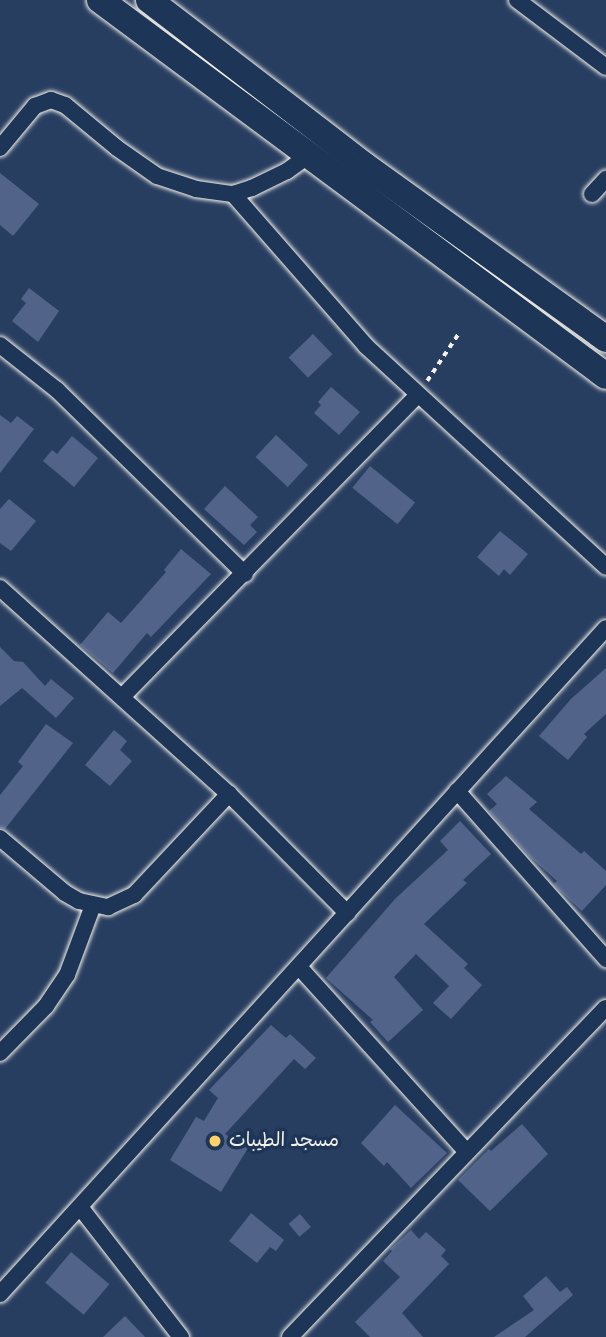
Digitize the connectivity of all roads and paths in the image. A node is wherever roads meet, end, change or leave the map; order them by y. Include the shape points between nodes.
1 (100, 0) edge
2 (149, 0) edge
3 (517, 0) edge
4 (606, 67) edge
5 (0, 148) edge
6 (310, 154) junction
7 (606, 179) edge
8 (233, 194) junction
9 (592, 194) dead end
10 (459, 333) dead end
11 (606, 339) edge
12 (0, 345) edge
13 (606, 376) edge
14 (417, 396) junction
15 (606, 567) edge
16 (245, 574) junction
17 (0, 588) edge
18 (606, 628) edge
19 (122, 697) junction
20 (457, 791) junction
21 (229, 794) junction
22 (0, 838) edge
23 (93, 905) junction
24 (347, 913) junction
25 (606, 959) edge
26 (300, 968) junction
27 (606, 1008) edge
28 (0, 1054) edge
29 (467, 1152) junction
30 (80, 1207) junction
31 (0, 1294) edge
32 (181, 1337) edge
33 (290, 1337) edge

1 - 6 highway
2 - 11 highway via 364,165
3 - 4 street
5 - 8 street via 35,106 57,100 157,176 195,189
6 - 8 street via 271,180
6 - 13 highway
7 - 9 street
8 - 14 street
10 - 14 path
12 - 16 street via 57,390
14 - 15 street
14 - 16 street
16 - 19 street
17 - 19 street
18 - 20 street
19 - 21 street
20 - 24 street
20 - 25 street
21 - 23 street via 134,895 108,907
21 - 24 street
22 - 23 street via 65,893
23 - 28 street via 67,975 46,1006
24 - 26 street
26 - 29 street
26 - 30 street
27 - 29 street
29 - 33 street
30 - 31 street
30 - 32 street

